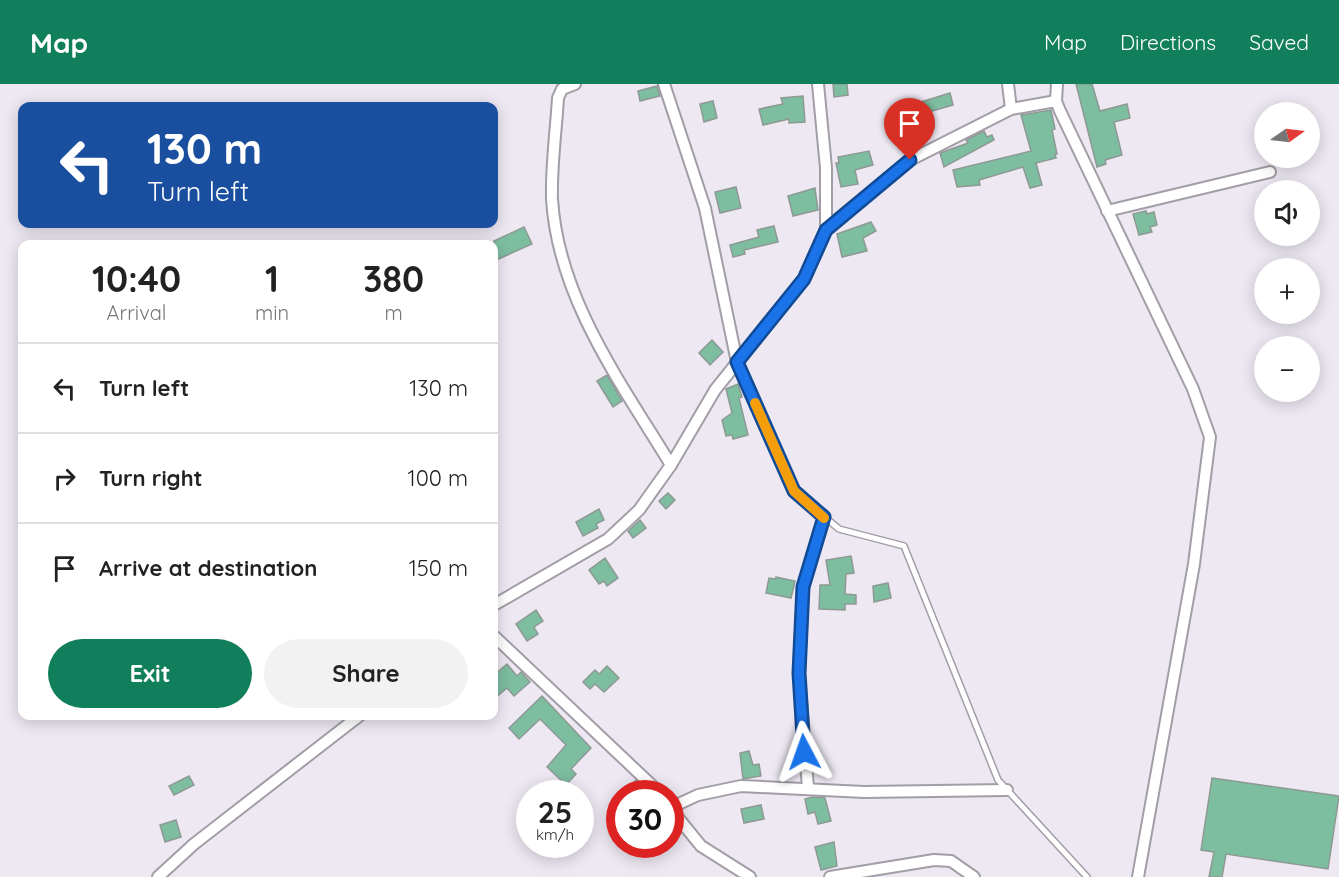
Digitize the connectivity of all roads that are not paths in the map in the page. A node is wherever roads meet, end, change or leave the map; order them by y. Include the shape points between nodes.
1 (576, 84) edge
2 (664, 84) edge
3 (818, 84) edge
4 (1008, 84) edge
5 (1057, 84) edge
6 (1056, 101) junction
7 (1011, 109) junction
8 (1270, 172) dead end
9 (1107, 211) junction
10 (826, 230) junction
11 (737, 362) junction
12 (671, 465) junction
13 (824, 517) junction
14 (498, 603) edge
15 (498, 640) edge
16 (354, 720) edge
17 (646, 780) edge
18 (808, 788) junction
19 (1007, 790) junction
20 (684, 802) edge
21 (684, 825) edge
22 (158, 877) edge
23 (750, 877) edge
24 (830, 877) edge
25 (974, 877) edge
26 (1087, 877) edge
27 (1138, 877) edge

1 - 12 street via 562,89 558,98 553,190 568,283 594,336
2 - 11 street via 705,208
3 - 10 street via 826,168
4 - 7 street
5 - 6 street
6 - 7 street
6 - 9 street
7 - 10 street via 910,160
8 - 9 street
9 - 27 street via 1193,389 1210,436 1194,564
10 - 11 street via 804,279
11 - 12 street via 715,390
11 - 13 lane via 794,491
12 - 14 street via 639,510 608,539
13 - 18 street via 803,587 799,673
13 - 19 lane via 839,529 904,546 998,780
15 - 17 street
16 - 22 street via 194,844
18 - 19 street via 864,792
18 - 20 street via 741,786
19 - 26 lane
21 - 23 street via 701,846
24 - 25 street via 934,860 951,861

